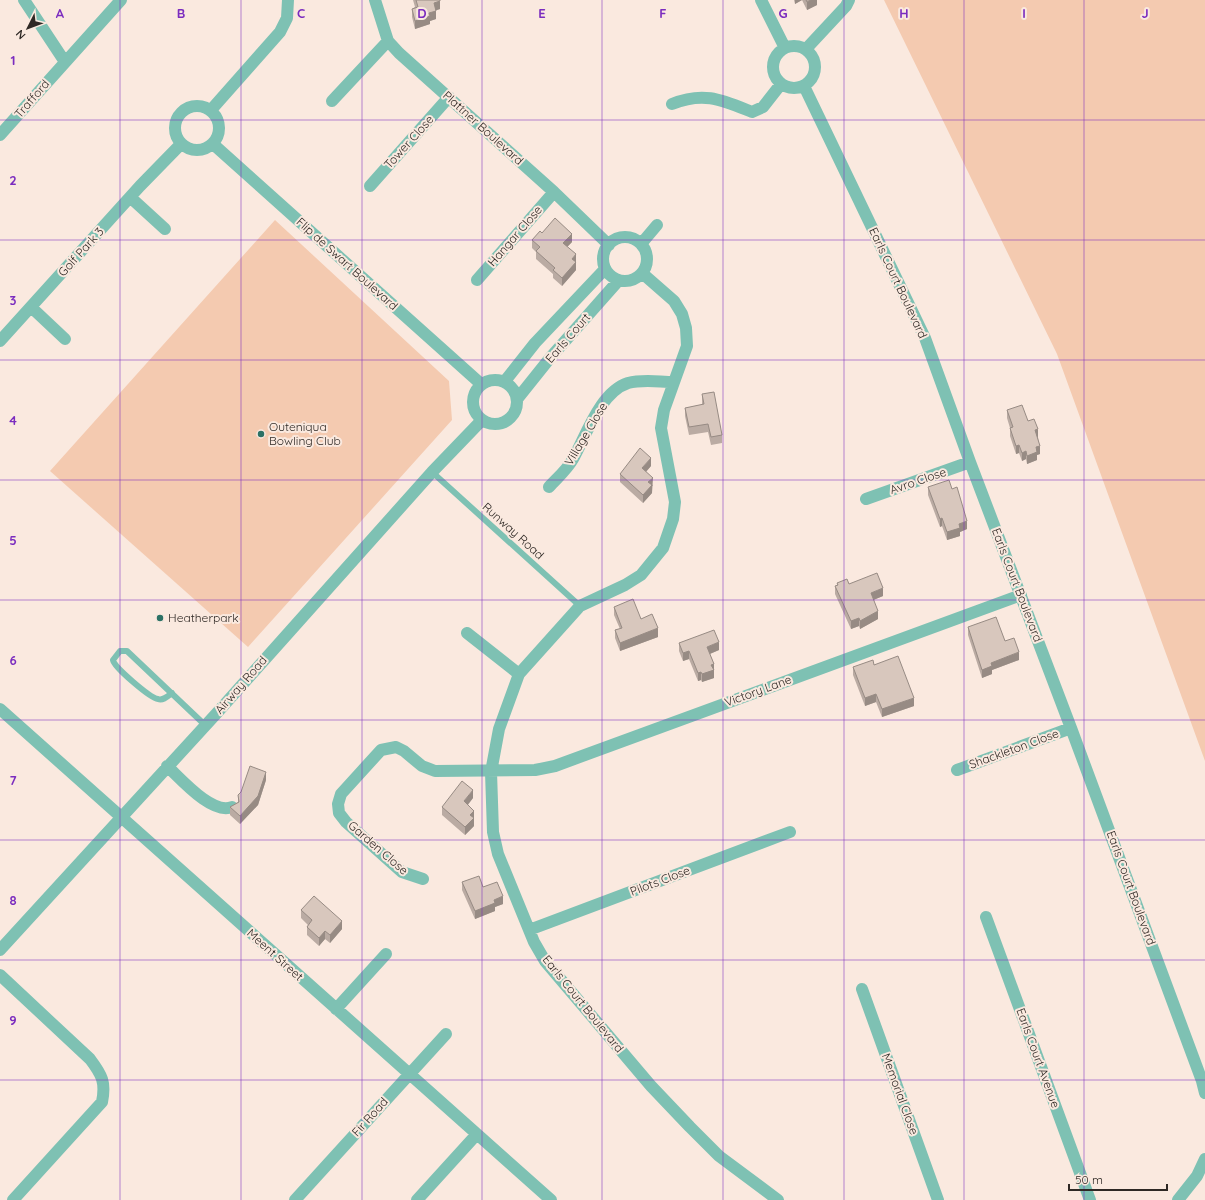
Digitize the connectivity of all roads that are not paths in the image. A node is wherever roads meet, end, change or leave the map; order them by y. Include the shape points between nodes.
1 (24, 0) edge
2 (121, 0) edge
3 (288, 0) edge
4 (375, 0) edge
5 (762, 0) edge
6 (849, 0) edge
7 (388, 40) junction
8 (785, 48) junction
9 (806, 49) junction
10 (65, 62) junction
11 (781, 84) junction
12 (804, 86) junction
13 (449, 98) junction
14 (332, 101) dead end
15 (672, 104) dead end
16 (211, 110) junction
17 (0, 135) edge
18 (181, 144) junction
19 (213, 144) junction
20 (370, 186) dead end
21 (554, 192) junction
22 (130, 197) junction
23 (656, 224) dead end
24 (165, 229) dead end
25 (641, 244) junction
26 (609, 245) junction
27 (605, 269) junction
28 (642, 273) junction
29 (477, 280) dead end
30 (619, 280) junction
31 (31, 307) junction
32 (65, 339) dead end
33 (0, 341) edge
34 (505, 381) junction
35 (674, 382) junction
36 (481, 384) junction
37 (518, 398) junction
38 (482, 420) junction
39 (970, 462) junction
40 (432, 472) junction
41 (548, 487) dead end
42 (866, 499) dead end
43 (1021, 595) junction
44 (580, 606) junction
45 (467, 633) dead end
46 (519, 674) junction
47 (172, 693) junction
48 (0, 709) edge
49 (205, 725) junction
50 (1071, 728) junction
51 (167, 766) junction
52 (957, 770) dead end
53 (491, 772) junction
54 (232, 807) edge
55 (121, 818) junction
56 (790, 832) dead end
57 (423, 880) dead end
58 (986, 917) dead end
59 (529, 930) junction
60 (0, 950) edge
61 (386, 954) dead end
62 (0, 975) edge
63 (862, 989) dead end
64 (336, 1009) junction
65 (446, 1034) dead end
66 (409, 1074) junction
67 (1205, 1093) edge
68 (477, 1134) junction
69 (1205, 1158) edge
70 (1201, 1176) edge
71 (13, 1200) edge
72 (295, 1200) edge
73 (417, 1200) edge
74 (552, 1200) edge
75 (778, 1200) edge
76 (938, 1200) edge
77 (1090, 1200) edge
78 (1178, 1200) edge

1 - 10 street
2 - 10 street, Trafford
3 - 16 street via 287,18 280,32
4 - 7 street, Plattner Boulevard
5 - 8 street
6 - 9 street
7 - 13 street, Plattner Boulevard
7 - 14 street
8 - 9 street via 792,46
8 - 11 street via 779,52 773,64 773,72
9 - 12 street via 811,53 816,65 813,78
10 - 17 street, Trafford
11 - 12 street via 792,89
11 - 15 street via 763,107 752,112 728,101 714,98 684,99
12 - 39 street, Earls Court Boulevard via 925,338
13 - 20 street, Tower Close
13 - 21 street, Plattner Boulevard
16 - 18 street via 200,106 185,109 175,127 176,137
16 - 19 street via 218,129
18 - 19 street via 196,150
18 - 22 street, Golf Park 3
19 - 36 street, Flip de Swart Boulevard
21 - 26 street, Plattner Boulevard
21 - 29 street, Hangar Close
22 - 24 street
22 - 31 street, Golf Park 3
23 - 25 street
25 - 26 street via 633,239 624,238
25 - 28 street via 646,252 647,261
26 - 27 street via 603,258
27 - 30 street
27 - 34 street, Earls Court via 535,343
28 - 30 street via 630,281
28 - 35 street, Earls Court Boulevard via 674,301 682,314 687,346
30 - 37 street, Earls Court
31 - 32 street
31 - 33 street, Golf Park 3
34 - 36 street via 493,379
34 - 37 street via 514,388
35 - 41 street, Village Close via 638,381 616,390 596,414 572,461
35 - 44 street, Earls Court Boulevard via 664,410 661,428 675,502 673,519 663,548 641,575 625,586
36 - 38 street via 473,398 473,406
37 - 38 street via 517,409 512,418 492,424
38 - 40 street, Airway Road
39 - 42 street, Avro Close
39 - 43 street, Earls Court Boulevard
40 - 44 lane, Runway Road
40 - 49 street, Airway Road
43 - 50 street, Earls Court Boulevard
43 - 53 street, Victory Lane via 555,766 535,770
44 - 46 street, Earls Court Boulevard
45 - 46 street
46 - 53 street, Earls Court Boulevard via 499,729
47 - 47 lane via 162,699 155,698 123,673 113,660 120,651 127,651
47 - 49 lane
48 - 55 street, Meent Street
49 - 51 street, Airway Road
50 - 52 street, Shackleton Close
50 - 67 street, Earls Court Boulevard
51 - 54 street via 207,802 221,809
51 - 55 street, Airway Road
53 - 57 street, Garden Close via 435,771 422,766 396,747 388,748 381,750 341,794 339,813 346,822 402,872
53 - 59 street, Earls Court Boulevard via 493,832 498,854
55 - 60 street, Airway Road
55 - 64 street, Meent Street
56 - 59 street, Pilots Close
58 - 77 street, Earls Court Avenue
59 - 75 street, Earls Court Boulevard via 545,961 652,1086 719,1156
61 - 64 street
62 - 71 street via 90,1059 102,1074 104,1090 102,1102
63 - 76 street, Memorial Close
64 - 66 street, Meent Street
65 - 66 street, Fir Road
66 - 68 street, Meent Street
66 - 72 street, Fir Road
68 - 73 street
68 - 74 street, Meent Street
69 - 70 street
70 - 78 street

